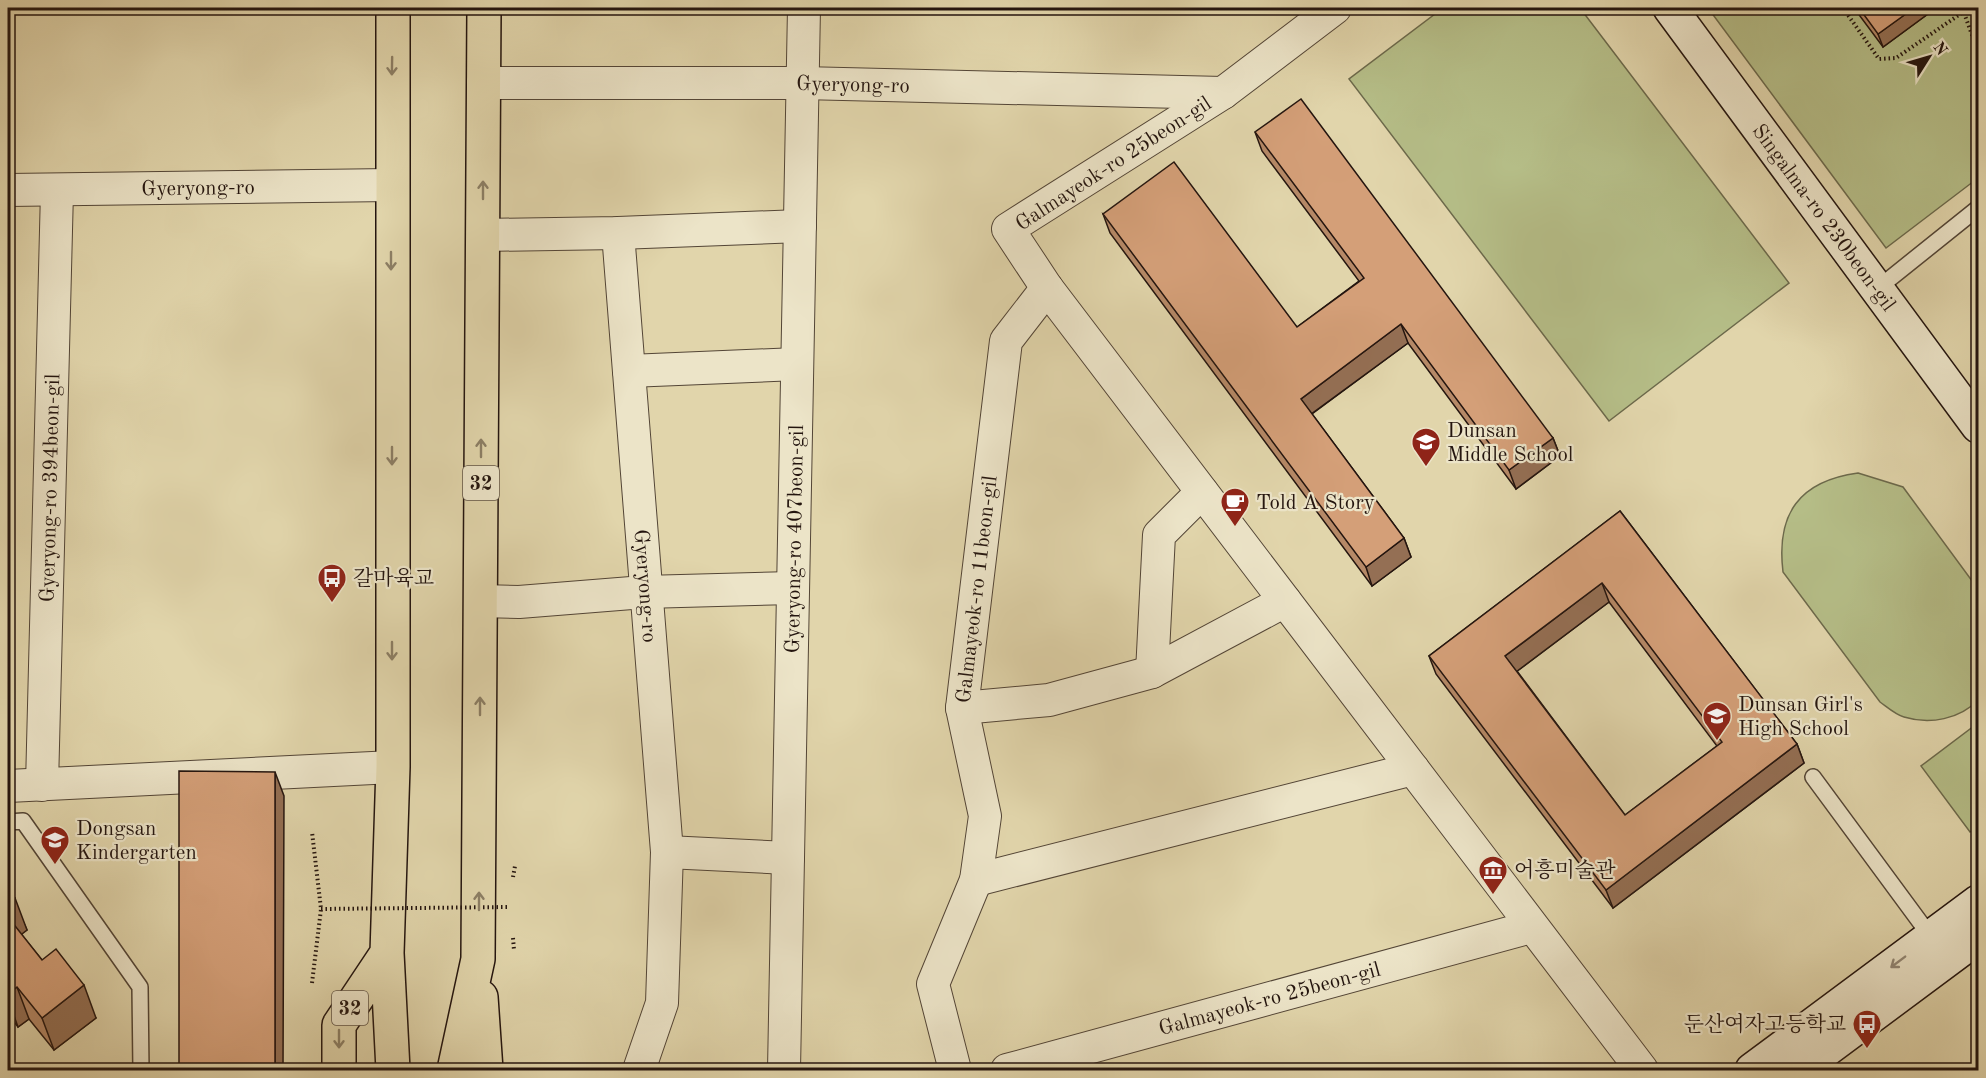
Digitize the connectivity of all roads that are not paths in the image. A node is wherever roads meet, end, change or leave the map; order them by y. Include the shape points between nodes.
1 (393, 8) edge
2 (484, 8) edge
3 (804, 8) edge
4 (1335, 8) edge
5 (1670, 8) edge
6 (483, 82) junction
7 (802, 83) junction
8 (1223, 93) junction
9 (391, 185) junction
10 (8, 190) edge
11 (57, 191) junction
12 (1978, 208) edge
13 (800, 226) junction
14 (618, 233) junction
15 (483, 234) junction
16 (1047, 288) junction
17 (1877, 289) junction
18 (797, 364) junction
19 (629, 371) junction
20 (1978, 426) edge
21 (1202, 492) junction
22 (793, 588) junction
23 (644, 592) junction
24 (480, 601) junction
25 (1285, 601) junction
26 (1152, 672) junction
27 (962, 708) junction
28 (393, 767) junction
29 (1413, 769) junction
30 (1813, 777) dead end
31 (42, 784) junction
32 (8, 786) edge
33 (8, 822) edge
34 (667, 852) junction
35 (788, 858) junction
36 (976, 880) junction
37 (1978, 902) edge
38 (1531, 927) junction
39 (1931, 937) junction
40 (1978, 937) edge
41 (387, 953) junction
42 (478, 959) junction
43 (141, 1071) edge
44 (339, 1071) edge
45 (393, 1071) edge
46 (454, 1071) edge
47 (486, 1071) edge
48 (639, 1071) edge
49 (784, 1071) edge
50 (955, 1071) edge
51 (1007, 1071) edge
52 (1642, 1071) edge
53 (1752, 1071) edge
54 (1799, 1071) edge

1 -> 9 main road, 32
2 - 6 main road, 32
3 - 7 street, Gyeryong-ro 407beon-gil
4 - 8 street, Galmayeok-ro 25beon-gil
5 - 17 street, Singalma-ro 230beon-gil
6 - 7 street, Gyeryong-ro
15 -> 6 main road, 32
7 - 8 street, Gyeryong-ro
7 - 13 street, Gyeryong-ro 407beon-gil
8 - 16 street, Galmayeok-ro 25beon-gil via 1008,229
9 - 11 street, Gyeryong-ro
9 -> 28 main road, 32
10 - 11 street, Gyeryong-ro
11 - 31 street, Gyeryong-ro 394beon-gil
12 - 17 lane
13 - 14 street
13 - 18 street, Gyeryong-ro 407beon-gil
14 - 15 street
14 - 19 street, Gyeryong-ro
24 -> 15 main road, 32
16 - 21 street, Galmayeok-ro 25beon-gil
16 - 27 street, Galmayeok-ro 11beon-gil via 1006,341
17 - 20 street, Singalma-ro 230beon-gil
18 - 19 street
18 - 22 street, Gyeryong-ro 407beon-gil
19 - 23 street, Gyeryong-ro
21 - 25 street, Galmayeok-ro 25beon-gil
21 - 26 street via 1159,535
22 - 23 street
22 - 35 street, Gyeryong-ro 407beon-gil
23 - 24 street via 519,602
23 - 34 street, Gyeryong-ro
42 -> 24 main road, 32
25 - 26 street
25 - 29 street, Galmayeok-ro 25beon-gil
26 - 27 street via 1049,700
27 - 36 street, Galmayeok-ro 11beon-gil via 985,816
28 - 31 street
28 - 41 main road, 32
29 - 36 street
29 - 38 street, Galmayeok-ro 25beon-gil
30 - 39 lane
31 - 32 street
33 - 43 lane via 22,821 140,987
34 - 35 street
34 - 48 street, Gyeryong-ro via 662,1003
35 - 49 street, Gyeryong-ro 407beon-gil
36 - 50 street, Galmayeok-ro 11beon-gil via 933,984
37 - 39 street
38 - 51 street, Galmayeok-ro 25beon-gil
38 - 52 street, Galmayeok-ro 25beon-gil
39 -> 53 street
40 - 54 street
41 -> 44 main road, 32 via 339,1025
41 - 45 main road, 32
42 - 46 main road, 32
42 - 47 main road, 32

